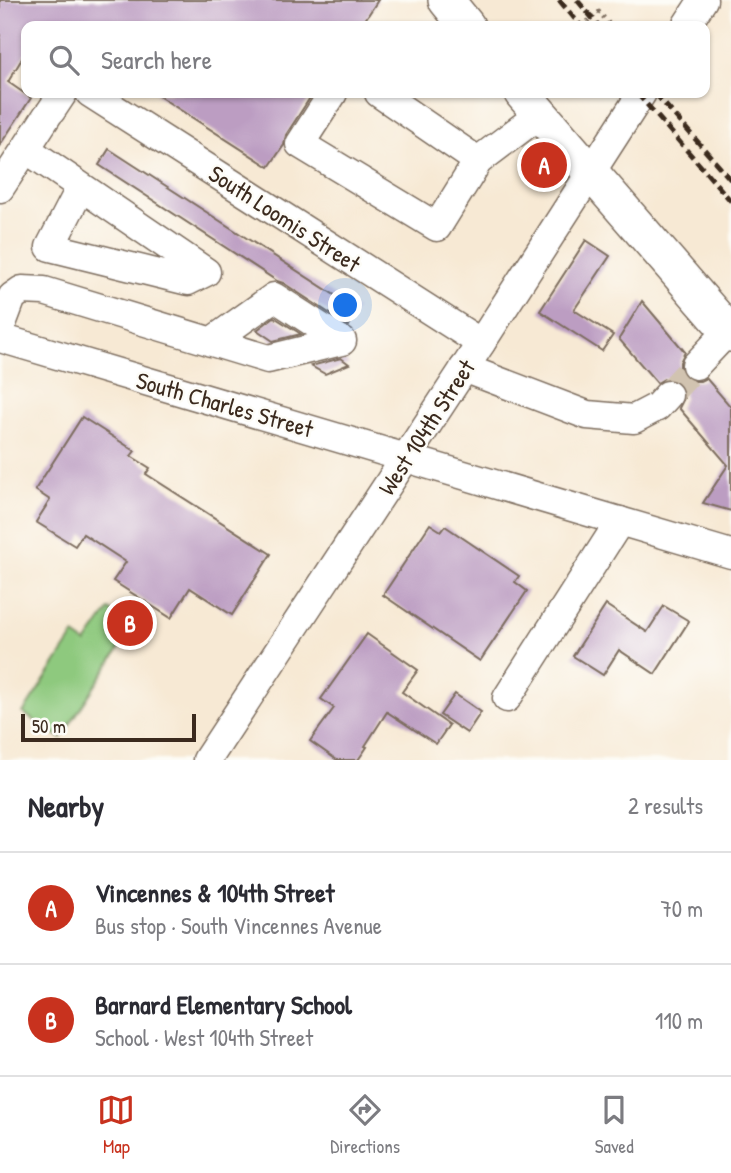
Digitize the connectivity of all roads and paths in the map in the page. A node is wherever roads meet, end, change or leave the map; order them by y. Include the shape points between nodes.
1 (446, 0) edge
2 (704, 0) edge
3 (463, 21) edge
4 (588, 21) edge
5 (607, 21) edge
6 (689, 21) edge
7 (98, 98) edge
8 (330, 98) edge
9 (386, 98) edge
10 (639, 98) edge
11 (531, 104) edge
12 (54, 107) edge
13 (14, 154) edge
14 (478, 161) junction
15 (590, 172) junction
16 (81, 187) junction
17 (0, 188) edge
18 (0, 329) edge
19 (729, 332) edge
20 (0, 338) edge
21 (211, 342) dead end
22 (481, 343) junction
23 (696, 365) tunnel mouth
24 (464, 368) junction
25 (668, 395) tunnel mouth
26 (405, 458) junction
27 (620, 521) junction
28 (731, 554) edge
29 (507, 698) dead end
30 (207, 760) edge

1 - 3 main road
2 - 6 street
4 - 5 path via 599,12
7 - 22 street, South Loomis Street
8 - 14 street via 300,144 437,227
9 - 14 street
10 - 15 street, West 104th Street
11 - 14 street
11 - 15 main road
12 - 13 street
13 - 16 street
13 - 17 street
15 - 19 main road
15 - 22 street, West 104th Street
16 - 16 street via 195,264 206,272 188,282 50,247
18 - 21 street via 12,297 22,290 44,291
19 - 23 street
20 - 26 street, South Charles Street
22 - 24 street, West 104th Street
24 - 25 street via 587,415 634,419
24 - 26 street, West 104th Street
26 - 27 street, South Charles Street
26 - 30 street, West 104th Street
27 - 28 street, South Charles Street
27 - 29 street

